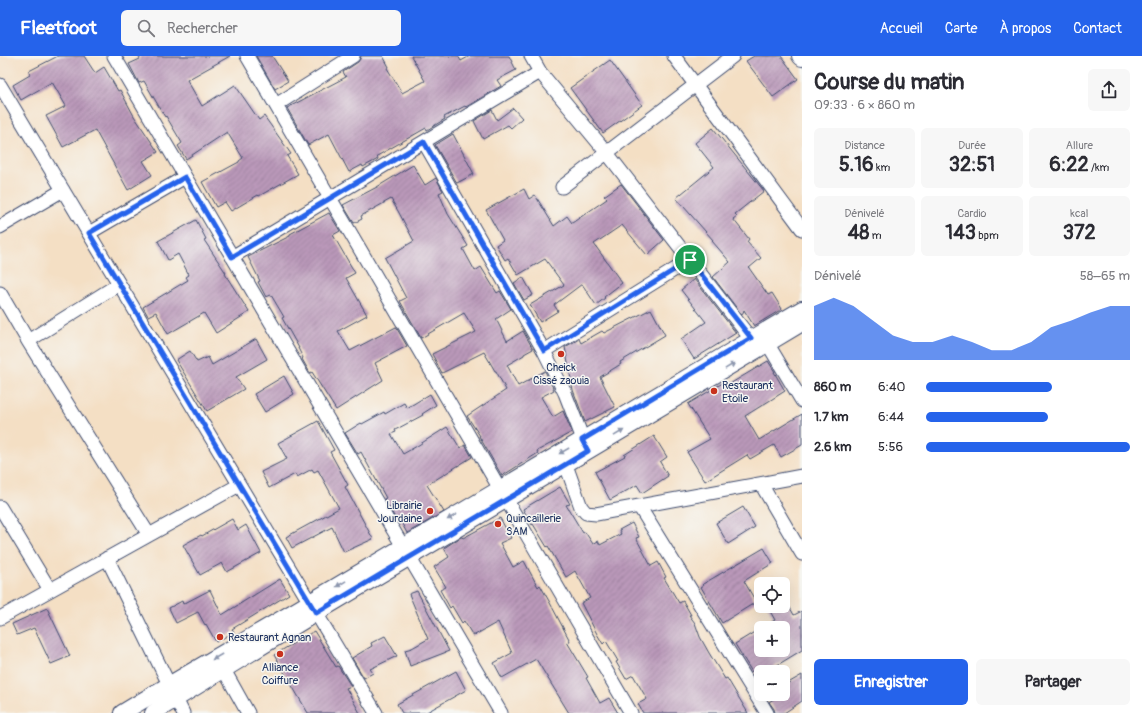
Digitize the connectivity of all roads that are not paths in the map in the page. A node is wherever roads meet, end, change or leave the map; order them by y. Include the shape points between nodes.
1 (114, 56) edge
2 (247, 56) edge
3 (353, 56) edge
4 (532, 56) edge
5 (674, 56) edge
6 (734, 56) edge
7 (800, 56) edge
8 (802, 58) edge
9 (540, 72) junction
10 (0, 85) edge
11 (696, 85) junction
12 (276, 105) junction
13 (424, 142) junction
14 (607, 153) junction
15 (185, 177) junction
16 (562, 187) dead end
17 (63, 190) junction
18 (331, 199) junction
19 (0, 226) edge
20 (802, 229) edge
21 (89, 233) junction
22 (232, 257) junction
23 (690, 260) junction
24 (119, 284) junction
25 (0, 293) edge
26 (802, 309) edge
27 (802, 323) edge
28 (760, 338) junction
29 (28, 341) junction
30 (544, 351) junction
31 (802, 401) edge
32 (585, 446) junction
33 (566, 465) junction
34 (802, 476) edge
35 (761, 484) junction
36 (239, 485) junction
37 (503, 494) junction
38 (639, 506) junction
39 (0, 507) edge
40 (150, 535) junction
41 (406, 552) junction
42 (802, 554) edge
43 (107, 558) junction
44 (50, 590) junction
45 (313, 608) junction
46 (0, 618) edge
47 (224, 670) junction
48 (168, 685) junction
49 (179, 706) edge
50 (122, 713) edge
51 (153, 713) edge
52 (248, 713) edge
53 (376, 713) edge
54 (501, 713) edge
55 (631, 713) edge
56 (767, 713) edge

1 - 15 street
2 - 12 street
3 - 12 street
4 - 9 street
5 - 11 street
6 - 11 street
7 - 8 street
9 - 13 street
9 - 14 street
10 - 17 street
11 - 14 street
11 - 20 street
12 - 18 street
13 - 18 street
13 - 30 street
14 - 16 street
14 - 23 street
15 - 21 street
15 - 22 street
17 - 19 street
17 - 21 street
18 - 22 street
18 - 37 street
21 - 24 street
22 - 41 street
23 - 28 street
23 - 30 street
24 - 29 street
24 - 36 street
25 - 29 street
26 - 28 street
27 - 28 street
28 - 31 street
28 - 32 street
29 - 40 street
30 - 32 street via 565,393
32 - 33 street
32 -> 37 street
33 - 37 street
33 - 38 street via 581,507 586,513 596,514
34 - 35 street
35 - 38 street
35 - 42 street
36 - 40 street
36 - 45 street
37 - 41 street
37 - 55 street
38 - 56 street
39 - 44 street
40 - 43 street
41 - 45 street
41 - 54 street
43 - 44 street
43 - 48 street
44 - 46 street
45 - 47 street
45 -> 48 street
45 - 53 street
47 - 49 street
47 - 52 street
48 - 49 street
48 - 50 street
49 - 51 street

